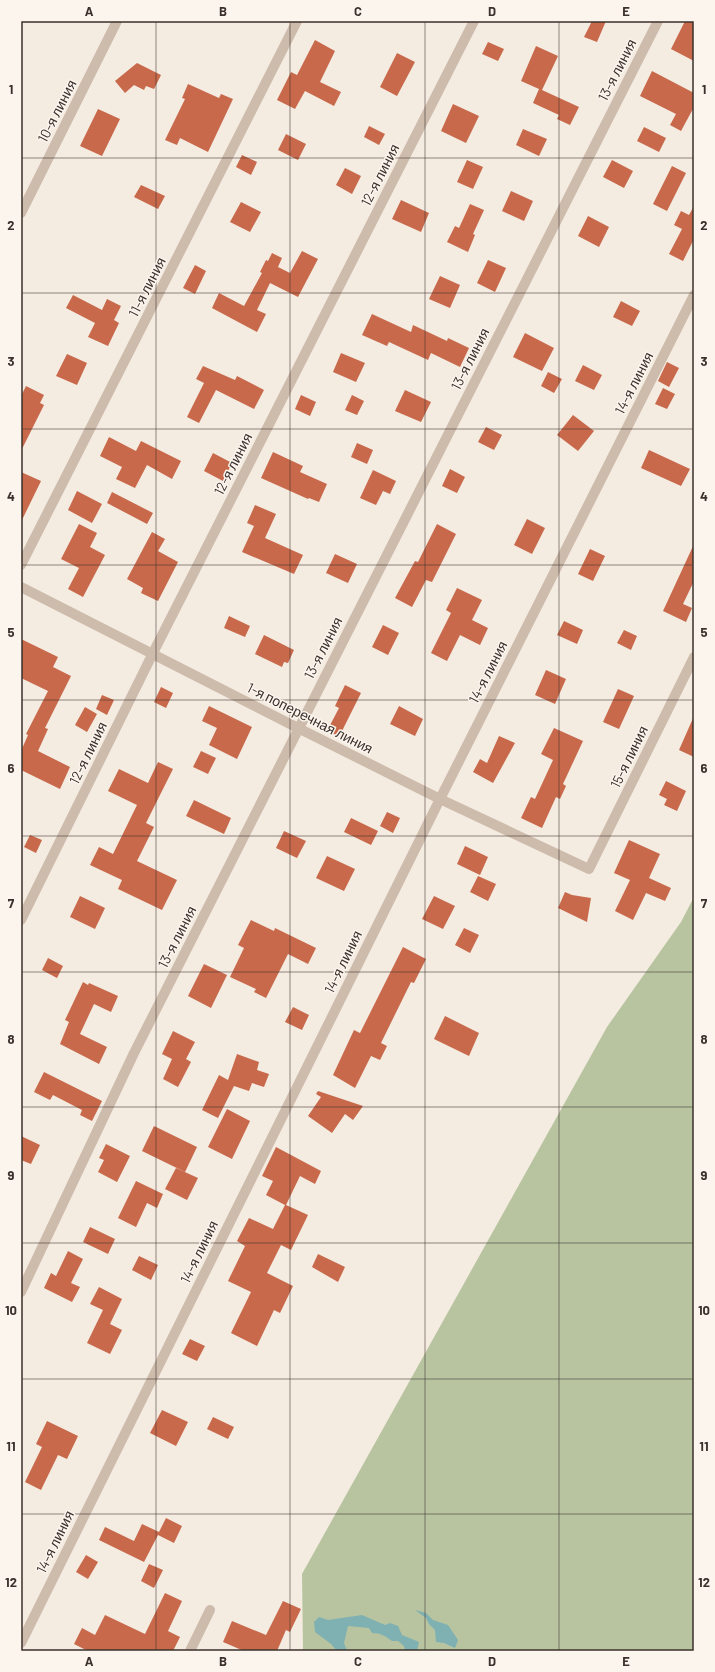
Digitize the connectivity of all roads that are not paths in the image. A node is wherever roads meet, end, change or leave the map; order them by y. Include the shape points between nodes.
1 (117, 21) edge
2 (298, 21) edge
3 (474, 21) edge
4 (658, 21) edge
5 (21, 213) edge
6 (694, 295) edge
7 (21, 565) edge
8 (21, 587) edge
9 (153, 653) junction
10 (694, 657) edge
11 (298, 728) junction
12 (440, 799) junction
13 (589, 869) joint
14 (21, 920) edge
15 (21, 1292) edge
16 (210, 1610) dead end
17 (21, 1643) edge
18 (190, 1651) edge

1 - 5 street, 10-я линия
2 - 7 street, 11-я линия
3 - 9 street, 12-я линия
4 - 11 street, 13-я линия
6 - 12 street, 14-я линия
8 - 9 street, 1-я поперечная линия
9 - 11 street, 1-я поперечная линия
9 - 14 street, 12-я линия
10 - 13 street, 15-я линия
11 - 12 street, 1-я поперечная линия
11 - 15 street, 13-я линия via 134,1052
12 - 13 street, 1-я поперечная линия
12 - 17 street, 14-я линия
16 - 18 street

